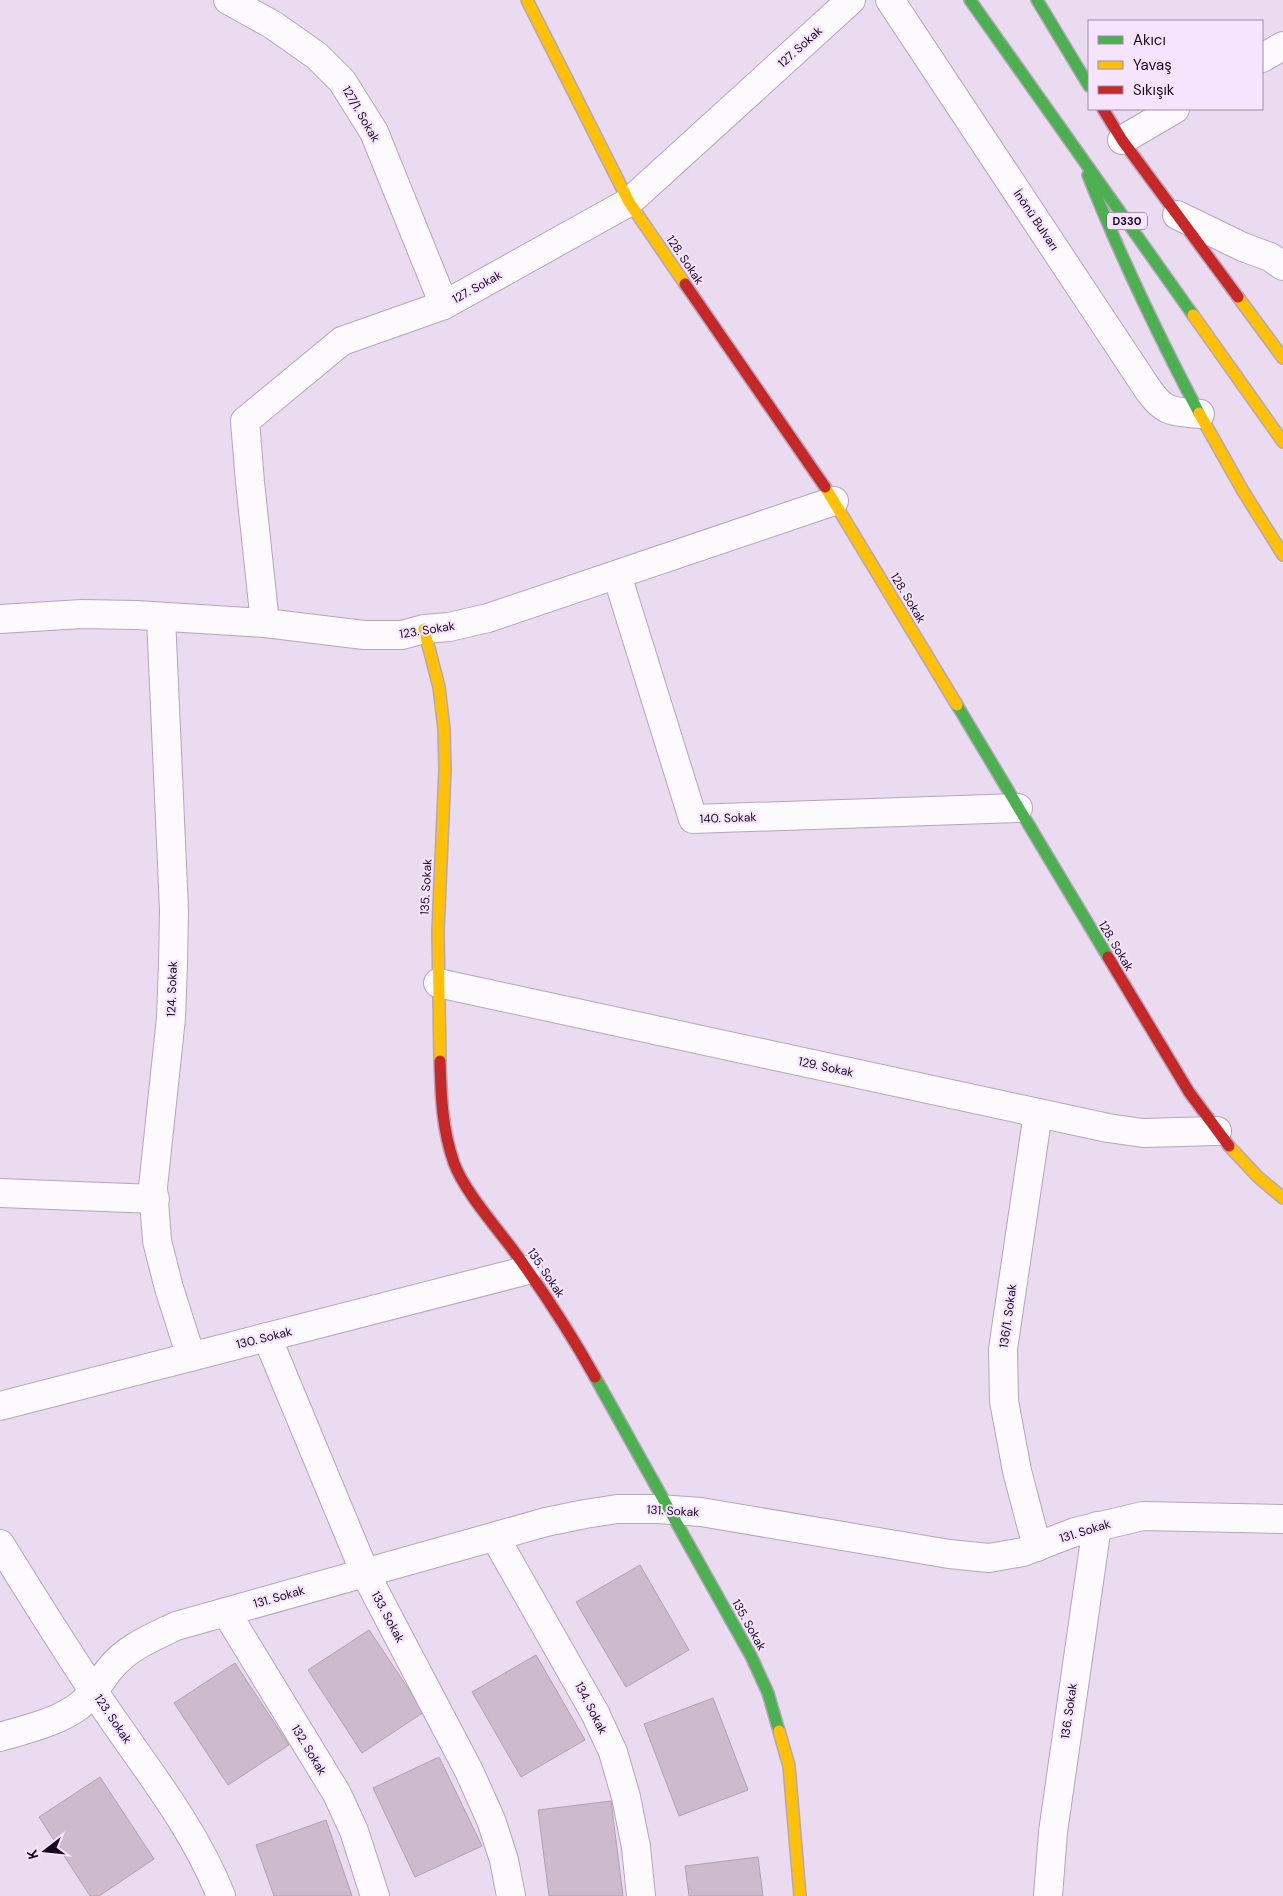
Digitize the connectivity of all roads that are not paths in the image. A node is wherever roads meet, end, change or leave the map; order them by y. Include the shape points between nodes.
1 (228, 0) edge
2 (527, 0) edge
3 (851, 0) edge
4 (890, 0) edge
5 (970, 0) edge
6 (1037, 0) edge
7 (1283, 46) edge
8 (1263, 57) edge
9 (1088, 84) edge
10 (1104, 110) edge
11 (1173, 110) edge
12 (1122, 140) junction
13 (1080, 152) junction
14 (629, 202) junction
15 (1177, 215) junction
16 (1283, 266) edge
17 (444, 305) junction
18 (1283, 358) edge
19 (1200, 414) junction
20 (1283, 442) edge
21 (834, 501) junction
22 (1283, 555) edge
23 (617, 575) junction
24 (161, 617) junction
25 (0, 619) edge
26 (265, 623) junction
27 (424, 629) junction
28 (1018, 808) junction
29 (438, 983) junction
30 (1038, 1113) junction
31 (1217, 1131) junction
32 (0, 1193) edge
33 (1283, 1198) edge
34 (155, 1199) junction
35 (528, 1270) junction
36 (267, 1337) junction
37 (190, 1357) junction
38 (0, 1406) edge
39 (670, 1510) junction
40 (1283, 1519) edge
41 (1097, 1526) junction
42 (494, 1536) junction
43 (0, 1544) edge
44 (1037, 1547) junction
45 (365, 1573) junction
46 (226, 1612) junction
47 (94, 1692) junction
48 (0, 1737) edge
49 (221, 1896) edge
50 (375, 1896) edge
51 (511, 1896) edge
52 (641, 1896) edge
53 (800, 1896) edge
54 (1048, 1896) edge

1 - 17 street, 127/1. Sokak via 273,25 317,56 342,82 374,132
2 - 14 main road, 128. Sokak
3 - 14 street, 127. Sokak
4 - 19 street, İnönü Bulvarı via 1148,391 1170,411
5 - 13 main road, D330
6 - 9 main road
7 - 8 street
10 - 12 main road
11 - 12 street
12 - 15 main road
13 - 19 main road via 1110,232
13 - 20 main road, D330
14 - 17 street, 127. Sokak
14 - 21 main road, 128. Sokak
15 - 16 street via 1263,253
15 - 18 main road
17 - 26 street, 127. Sokak via 342,341 245,421
19 - 22 main road via 1244,496
21 - 23 street, 123. Sokak
21 - 28 main road, 128. Sokak
23 - 27 street, 123. Sokak via 488,618
23 - 28 street, 140. Sokak via 693,819
24 - 25 street, 123. Sokak via 82,614
24 - 26 street, 123. Sokak
24 - 34 street, 124. Sokak via 174,910 171,1018 153,1187
26 - 27 street, 123. Sokak via 364,635 402,635
27 - 29 main road, 135. Sokak via 439,687 444,729
28 - 31 main road, 128. Sokak via 1189,1092
29 - 30 street, 129. Sokak
29 - 35 main road, 135. Sokak via 441,1098 446,1137 455,1165 472,1194
30 - 31 street, 129. Sokak via 1143,1133
30 - 44 street, 136/1. Sokak via 1003,1349 1007,1419
31 - 33 main road, 128. Sokak via 1258,1177
32 - 34 street
34 - 37 street, 124. Sokak via 157,1241
35 - 36 street, 130. Sokak
35 - 39 main road, 135. Sokak via 577,1345
36 - 37 street, 130. Sokak
36 - 45 street, 133. Sokak
37 - 38 street, 130. Sokak
39 - 42 street, 131. Sokak via 617,1509
39 - 44 street, 131. Sokak via 701,1512 949,1554 989,1558
39 - 53 main road, 135. Sokak via 768,1693 789,1766
40 - 41 street, 131. Sokak via 1143,1516
41 - 44 street, 131. Sokak
41 - 54 street, 136. Sokak via 1055,1813
42 - 45 street, 131. Sokak
42 - 52 street, 134. Sokak via 595,1713 613,1752 636,1847
43 - 47 street, 123. Sokak
45 - 46 street, 131. Sokak
45 - 51 street, 133. Sokak via 469,1771 491,1820
46 - 47 street, 131. Sokak via 176,1626 148,1639 125,1653
46 - 50 street, 132. Sokak via 336,1794 354,1831
47 - 48 street, 131. Sokak via 57,1719
47 - 49 street, 123. Sokak via 190,1832

